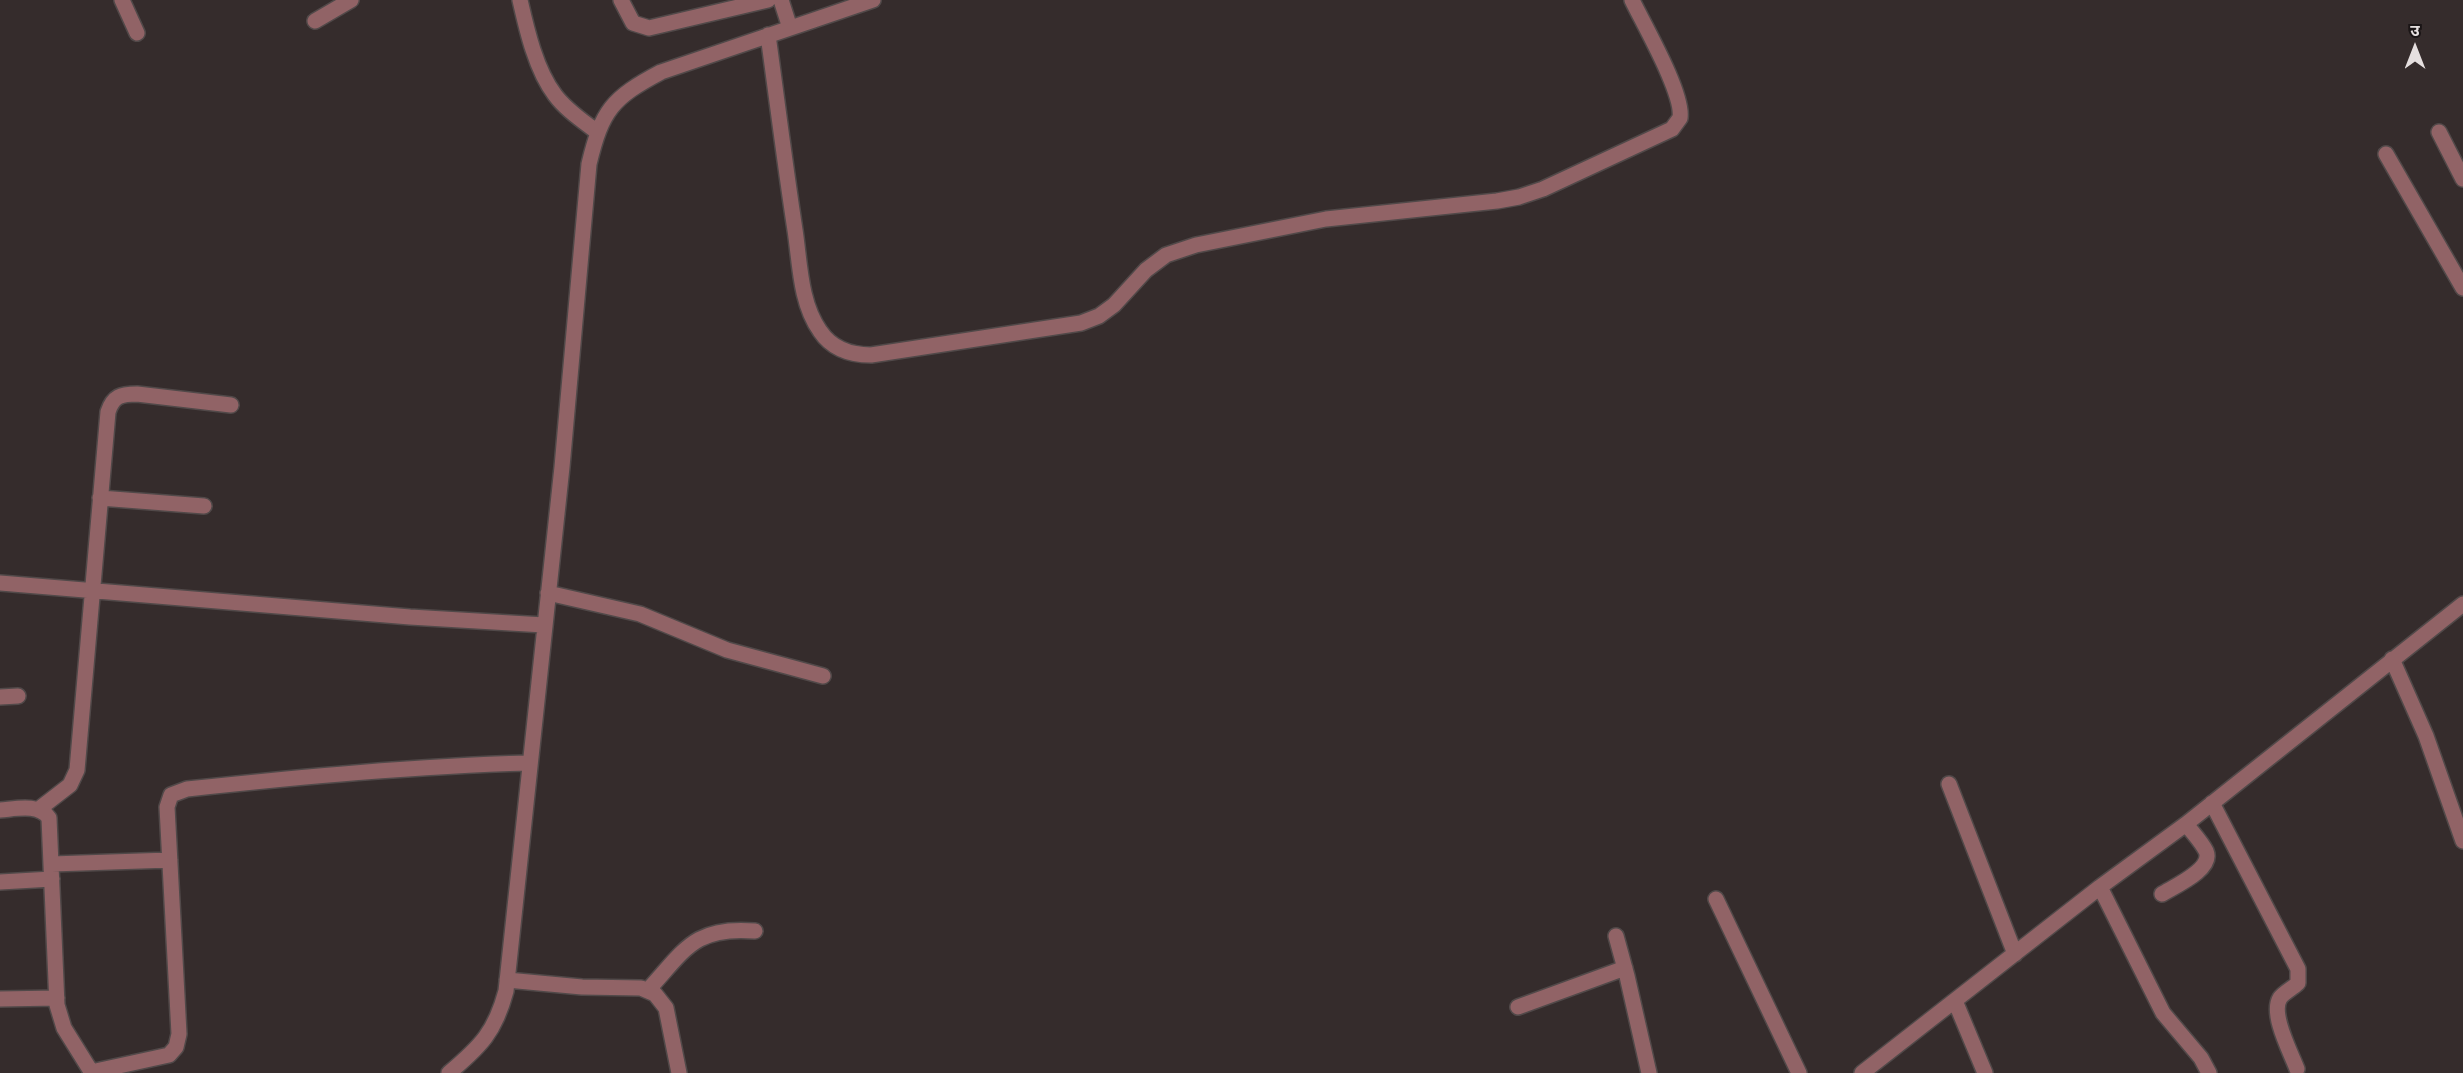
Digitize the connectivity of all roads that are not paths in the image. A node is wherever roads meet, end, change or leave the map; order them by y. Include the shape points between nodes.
1 (122, 0) edge
2 (351, 0) edge
3 (520, 0) edge
4 (621, 0) edge
5 (768, 0) edge
6 (781, 0) edge
7 (873, 0) edge
8 (1632, 0) edge
9 (315, 21) dead end
10 (790, 28) junction
11 (137, 33) dead end
12 (768, 35) junction
13 (597, 132) junction
14 (2439, 132) dead end
15 (2386, 154) dead end
16 (2462, 173) edge
17 (2463, 288) edge
18 (231, 405) dead end
19 (100, 498) junction
20 (204, 506) dead end
21 (0, 583) edge
22 (92, 590) junction
23 (548, 593) junction
24 (2463, 604) edge
25 (544, 625) junction
26 (2392, 659) junction
27 (823, 676) dead end
28 (18, 696) dead end
29 (0, 697) edge
30 (529, 763) junction
31 (1948, 784) dead end
32 (39, 809) junction
33 (0, 810) edge
34 (2218, 815) junction
35 (2193, 834) junction
36 (2463, 841) edge
37 (170, 860) junction
38 (52, 871) junction
39 (0, 882) edge
40 (2100, 887) junction
41 (2162, 894) dead end
42 (1716, 899) dead end
43 (755, 931) dead end
44 (1616, 936) dead end
45 (2015, 954) junction
46 (1625, 968) junction
47 (507, 980) junction
48 (648, 990) junction
49 (57, 998) junction
50 (0, 999) edge
51 (1955, 1001) junction
52 (1518, 1007) dead end
53 (2297, 1070) dead end
54 (1868, 1071) edge
55 (91, 1072) edge
56 (448, 1073) edge
57 (679, 1073) edge
58 (1649, 1073) edge
59 (1799, 1073) edge
60 (1985, 1073) edge
61 (2209, 1073) edge

1 - 11 street
2 - 9 street
3 - 13 street via 548,85 563,105
4 - 5 street via 629,19 649,28
6 - 10 street
7 - 10 street
8 - 12 street via 1680,103 1680,118 1672,129 1543,189 1497,201 1326,219 1196,245 1166,255 1146,270 1114,305 1080,323 871,355 850,353 831,344 820,333 807,304
10 - 12 street
12 - 13 street via 661,72 630,89 610,108
13 - 23 street via 589,164
14 - 16 street
15 - 17 street
18 - 19 street via 137,394 116,397 108,412
19 - 20 street
19 - 22 street
21 - 22 street
22 - 25 street
22 - 32 street via 77,770 70,785
23 - 25 street
23 - 27 street via 640,614 726,650
24 - 26 street
25 - 30 street
26 - 34 street
26 - 36 street via 2426,736
28 - 29 street
30 - 37 street via 349,773 177,791 167,807
30 - 47 street
31 - 45 street
32 - 33 street
32 - 38 street via 49,818
34 - 35 street
34 - 53 street via 2298,969 2298,983 2277,1006
35 - 40 street
35 - 41 street via 2207,855 2205,866
37 - 38 street
37 - 55 street via 176,1047 169,1055
38 - 39 street
38 - 49 street
40 - 45 street
40 - 61 street via 2163,1013
42 - 59 street
43 - 48 street via 703,936 691,943
44 - 46 street
45 - 51 street
46 - 52 street
46 - 58 street
47 - 48 street
47 - 56 street via 500,1012 490,1033
48 - 57 street via 666,1008
49 - 50 street
49 - 55 street via 64,1028
51 - 54 street
51 - 60 street

